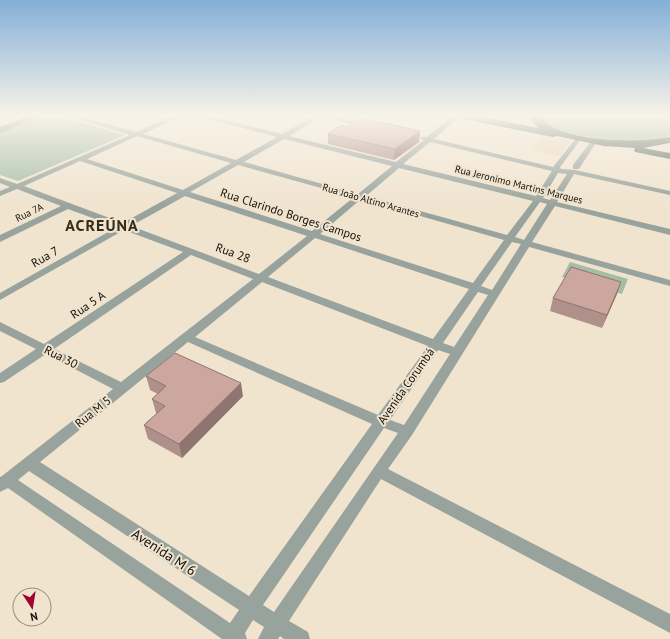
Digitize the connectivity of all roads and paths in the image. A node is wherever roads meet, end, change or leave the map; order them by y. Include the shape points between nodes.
1 (111, 146) edge
2 (176, 146) edge
3 (266, 146) edge
4 (317, 146) edge
5 (420, 146) edge
6 (465, 146) edge
7 (573, 146) edge
8 (591, 146) edge
9 (621, 146) edge
10 (670, 156) edge
11 (80, 159) junction
12 (237, 162) junction
13 (398, 166) junction
14 (558, 166) junction
15 (575, 170) junction
16 (0, 180) edge
17 (18, 186) junction
18 (653, 187) junction
19 (670, 189) edge
20 (183, 193) junction
21 (670, 193) edge
22 (0, 194) edge
23 (359, 197) junction
24 (538, 199) junction
25 (554, 203) junction
26 (67, 206) junction
27 (123, 227) junction
28 (670, 232) edge
29 (313, 234) junction
30 (0, 239) edge
31 (508, 239) junction
32 (527, 244) junction
33 (190, 252) junction
34 (261, 278) junction
35 (670, 284) edge
36 (475, 287) junction
37 (495, 294) junction
38 (0, 297) edge
39 (0, 326) edge
40 (186, 337) junction
41 (435, 344) junction
42 (45, 349) junction
43 (456, 352) junction
44 (0, 379) edge
45 (122, 388) junction
46 (381, 422) junction
47 (407, 431) junction
48 (29, 463) junction
49 (378, 471) junction
50 (4, 483) edge
51 (250, 608) junction
52 (277, 624) junction
53 (670, 624) edge
54 (235, 637) edge
55 (268, 639) edge
56 (301, 639) edge

1 - 11 street
2 - 12 street, Rua João Altino Arantes
3 - 12 street, Rua 7
4 - 13 street, Rua Jeronimo Martins Marques
5 - 13 street, Rua M 5
6 - 14 street
7 - 14 street, Avenida Corumbá
8 - 15 street, Avenida Corumbá
9 - 10 main road
11 - 17 street
11 - 20 street, Rua Clarindo Borges Campos
12 - 20 street, Rua 7
12 - 23 street, Rua João Altino Arantes
13 - 23 street, Rua M 5
13 - 24 street, Rua Jeronimo Martins Marques
14 - 15 street
14 - 24 street, Avenida Corumbá
15 - 18 street
15 - 25 street, Avenida Corumbá
16 - 17 street, Rua 28
17 - 22 street
17 - 26 street, Rua 28
18 - 19 street
18 - 21 street
20 - 27 street, Rua 7
20 - 29 street, Rua Clarindo Borges Campos
23 - 29 street, Rua M 5
23 - 31 street, Rua João Altino Arantes
24 - 25 street, Rua Jeronimo Martins Marques
24 - 31 street, Avenida Corumbá
25 - 28 street, Rua Jeronimo Martins Marques
25 - 32 street, Avenida Corumbá
26 - 27 street, Rua 28
26 - 30 street, Rua 7A
27 - 33 street, Rua 28
27 - 38 street, Rua 7
29 - 34 street, Rua M 5
29 - 36 street, Rua Clarindo Borges Campos
31 - 32 street, Rua João Altino Arantes
31 - 36 street, Avenida Corumbá
32 - 35 street, Rua João Altino Arantes
32 - 37 street, Avenida Corumbá
33 - 34 street, Rua 28
33 - 42 street, Rua 5 A
34 - 40 street, Rua M 5
34 - 41 street, Rua 28
36 - 37 street, Rua Clarindo Borges Campos
36 - 41 street, Avenida Corumbá
37 - 43 street, Avenida Corumbá
39 - 42 street, Rua 30
40 - 45 street, Rua M 5
40 - 46 street
41 - 43 street, Rua 28
41 - 46 street, Avenida Corumbá
42 - 44 street, Rua 5 A
42 - 45 street, Rua 30
43 - 47 street, Avenida Corumbá
45 - 48 street, Rua M 5
46 - 47 street
46 - 51 street, Avenida Corumbá
47 - 49 street, Avenida Corumbá
48 - 50 street, Rua M 5
48 - 51 street, Avenida M 6
49 - 52 street, Avenida Corumbá
49 - 53 street
50 - 54 street
51 - 52 street, Avenida M 6
51 - 54 street, Avenida Corumbá
52 - 55 street, Avenida Corumbá
52 - 56 street, Avenida M 6

